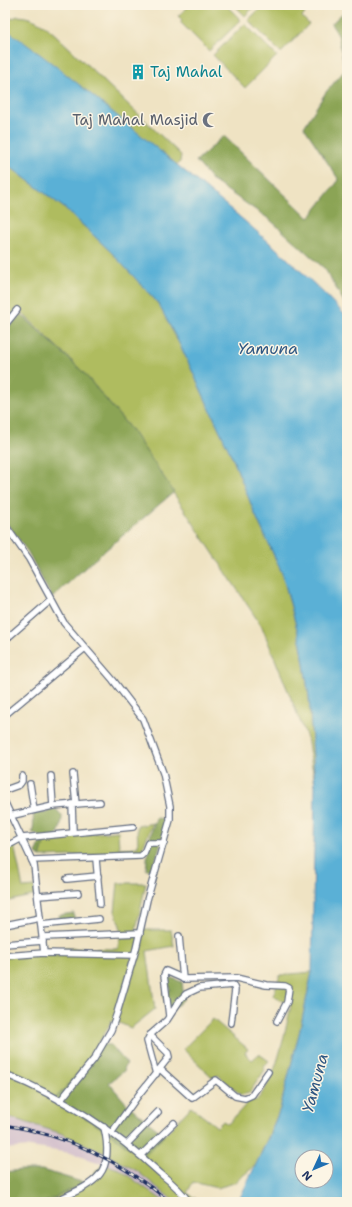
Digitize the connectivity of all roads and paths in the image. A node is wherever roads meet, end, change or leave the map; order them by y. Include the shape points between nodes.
1 (17, 310) dead end
2 (5, 325) edge
3 (5, 525) edge
4 (51, 600) junction
5 (5, 640) edge
6 (84, 649) junction
7 (5, 715) edge
8 (73, 774) dead end
9 (22, 776) dead end
10 (52, 776) dead end
11 (30, 784) dead end
12 (5, 790) edge
13 (100, 802) dead end
14 (5, 803) edge
15 (74, 804) junction
16 (53, 806) junction
17 (34, 810) junction
18 (11, 816) junction
19 (5, 818) edge
20 (133, 827) dead end
21 (73, 832) junction
22 (22, 838) junction
23 (164, 843) junction
24 (5, 847) edge
25 (96, 859) junction
26 (32, 860) junction
27 (98, 876) junction
28 (67, 879) dead end
29 (78, 893) dead end
30 (38, 896) junction
31 (100, 904) dead end
32 (40, 918) junction
33 (99, 919) dead end
34 (5, 925) edge
35 (41, 925) junction
36 (140, 933) junction
37 (179, 936) dead end
38 (43, 939) junction
39 (5, 944) edge
40 (44, 953) junction
41 (134, 955) junction
42 (5, 956) edge
43 (183, 979) junction
44 (169, 1016) junction
45 (277, 1021) dead end
46 (231, 1023) dead end
47 (150, 1036) junction
48 (160, 1069) junction
49 (268, 1072) dead end
50 (5, 1073) edge
51 (156, 1074) junction
52 (60, 1101) junction
53 (158, 1112) dead end
54 (174, 1123) dead end
55 (104, 1127) junction
56 (112, 1132) junction
57 (127, 1144) junction
58 (141, 1155) junction
59 (53, 1202) edge
60 (189, 1202) edge

1 - 2 street
3 - 4 street via 29,558
4 - 5 street
4 - 6 street via 64,623
6 - 7 street
6 - 23 street via 113,680 143,719 169,793 170,820
8 - 15 street
9 - 12 street via 19,785
10 - 16 street
11 - 17 street
13 - 15 street
14 - 18 street
15 - 16 street
15 - 21 street
16 - 17 street
17 - 18 street
18 - 19 street
18 - 22 street
20 - 21 street
21 - 22 street
22 - 24 street
22 - 26 street
23 - 25 street via 148,843 141,856
23 - 36 street
25 - 26 street
25 - 27 street
26 - 30 street
27 - 28 street
27 - 31 street
29 - 30 street
30 - 32 street
32 - 34 street
32 - 35 street
33 - 35 street
35 - 38 street
36 - 38 street
36 - 41 street
37 - 43 street
38 - 39 street
38 - 40 street
40 - 41 street
40 - 42 street
41 - 52 street via 111,1030 91,1063
43 - 44 street via 168,972 164,974
43 - 45 street via 236,978 266,985 286,986 289,988 289,996
44 - 46 street via 180,1000 192,990 233,985 235,990
44 - 47 street
47 - 48 street via 169,1055
47 - 51 street via 147,1041
48 - 49 street via 192,1098 214,1080 235,1096 245,1098 255,1091
48 - 51 street
50 - 52 street
51 - 56 street
52 - 55 street
53 - 57 street
54 - 58 street
55 - 56 street
55 - 59 street via 107,1158 103,1171 87,1186
56 - 57 street
57 - 58 street
58 - 60 street

